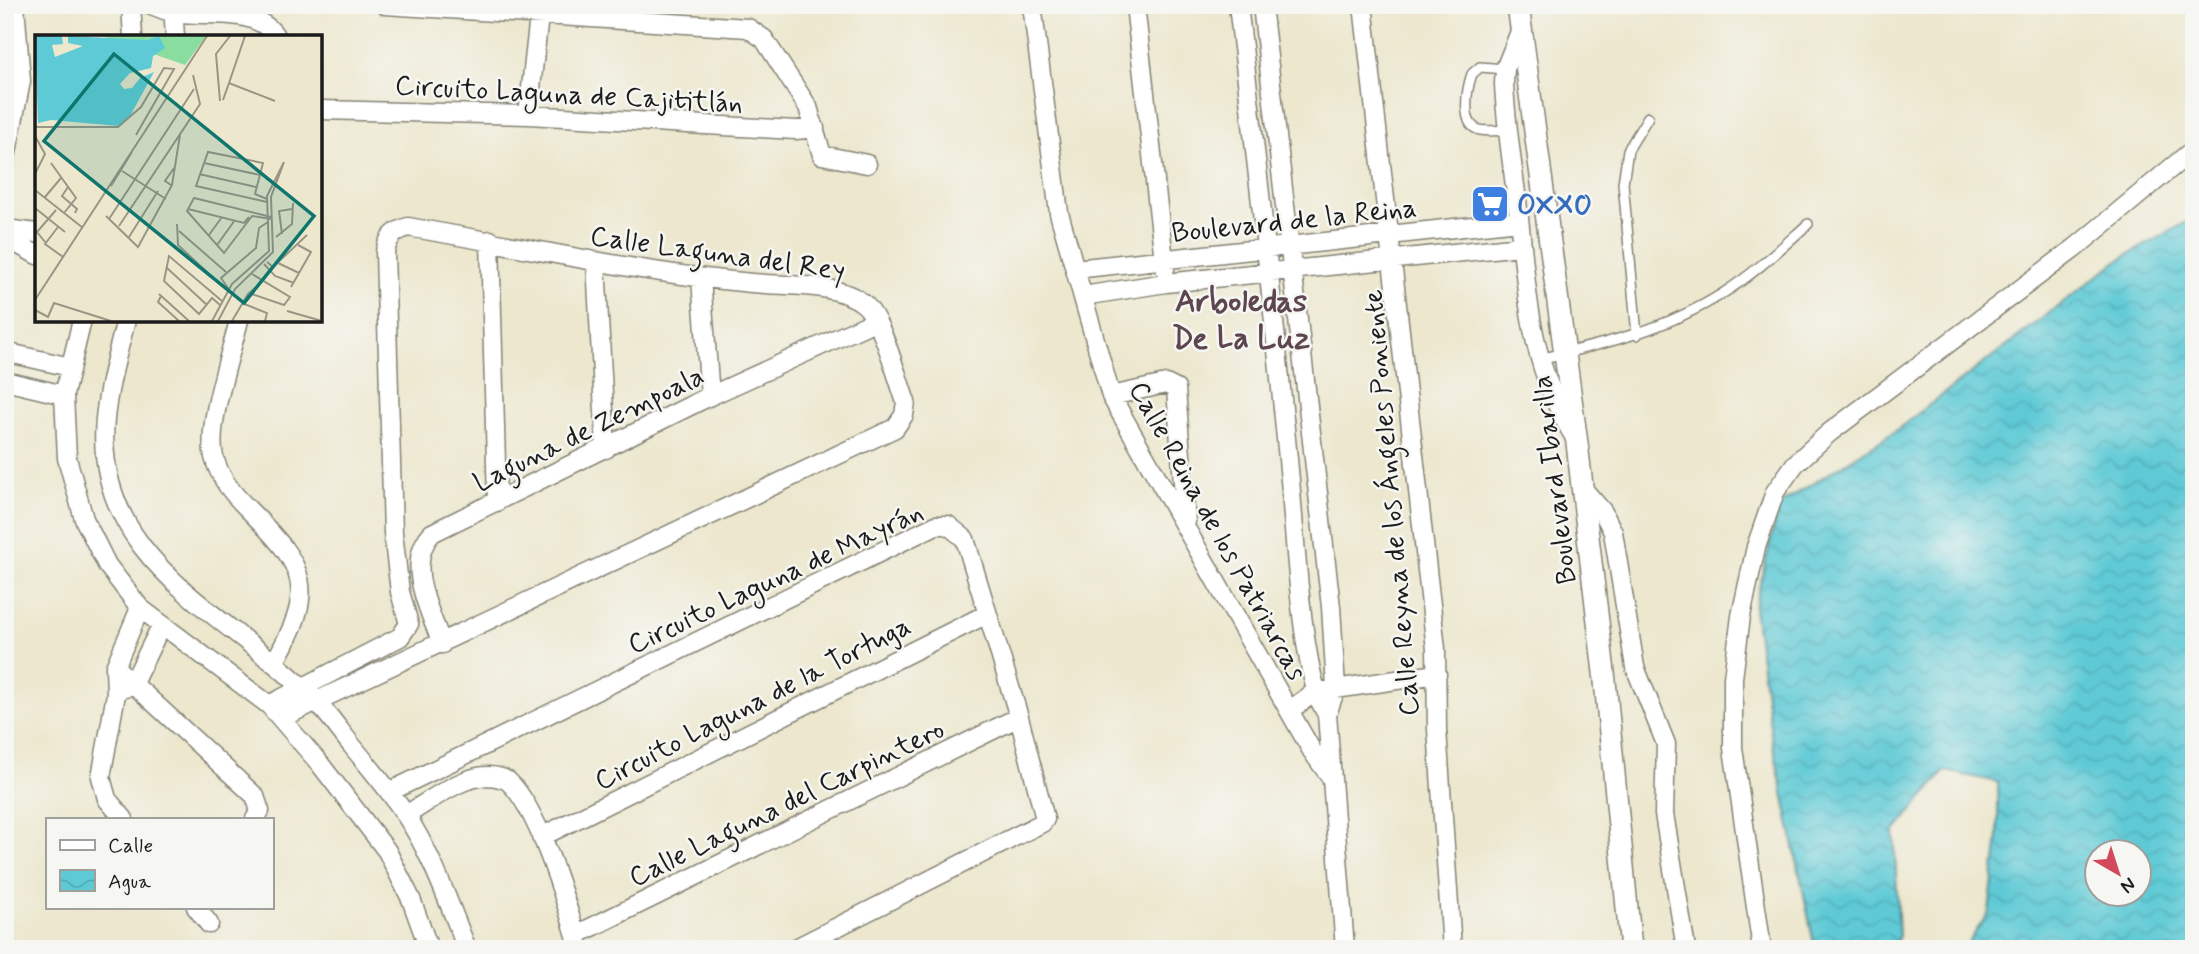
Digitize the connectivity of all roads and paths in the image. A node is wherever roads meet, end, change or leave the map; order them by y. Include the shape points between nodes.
1 (15, 5) edge
2 (131, 5) edge
3 (151, 5) edge
4 (385, 5) edge
5 (1032, 5) edge
6 (1135, 5) edge
7 (1238, 5) edge
8 (1262, 5) edge
9 (1363, 5) edge
10 (1518, 5) edge
11 (173, 9) edge
12 (539, 16) junction
13 (1521, 29) junction
14 (132, 35) edge
15 (175, 35) edge
16 (274, 35) edge
17 (1505, 69) junction
18 (11, 101) edge
19 (322, 110) edge
20 (528, 115) junction
21 (1648, 117) dead end
22 (815, 128) junction
23 (1508, 130) junction
24 (2194, 149) edge
25 (5, 162) edge
26 (867, 164) dead end
27 (1519, 220) junction
28 (1808, 224) dead end
29 (5, 229) edge
30 (35, 233) edge
31 (1391, 236) junction
32 (5, 237) edge
33 (491, 240) junction
34 (1289, 246) junction
35 (1521, 246) junction
36 (1267, 248) junction
37 (35, 254) edge
38 (1164, 260) junction
39 (1394, 261) junction
40 (596, 262) junction
41 (1075, 269) junction
42 (1292, 272) junction
43 (1270, 274) junction
44 (701, 279) junction
45 (1166, 283) junction
46 (1083, 296) junction
47 (875, 321) junction
48 (81, 322) edge
49 (126, 322) edge
50 (239, 322) edge
51 (1637, 335) junction
52 (5, 352) edge
53 (1566, 353) junction
54 (1537, 359) junction
55 (70, 367) junction
56 (5, 381) edge
57 (64, 395) junction
58 (1111, 396) junction
59 (710, 397) junction
60 (1577, 443) junction
61 (606, 449) junction
62 (1583, 489) junction
63 (498, 502) junction
64 (1186, 525) junction
65 (140, 608) junction
66 (987, 614) junction
67 (161, 626) junction
68 (442, 643) junction
69 (274, 663) junction
70 (116, 667) junction
71 (1437, 674) junction
72 (133, 682) junction
73 (302, 687) junction
74 (1336, 688) junction
75 (1315, 692) junction
76 (116, 695) junction
77 (316, 701) junction
78 (1290, 710) junction
79 (275, 711) junction
80 (1327, 715) junction
81 (1019, 717) junction
82 (1331, 778) junction
83 (389, 792) junction
84 (406, 815) junction
85 (123, 818) edge
86 (256, 818) edge
87 (541, 837) junction
88 (440, 886) junction
89 (411, 899) junction
90 (197, 908) edge
91 (209, 923) dead end
92 (578, 942) edge
93 (429, 949) edge
94 (467, 949) edge
95 (794, 949) edge
96 (1345, 949) edge
97 (1452, 949) edge
98 (1631, 949) edge
99 (1686, 949) edge
100 (1762, 949) edge

1 - 18 street via 21,81
2 - 14 street
3 - 11 street
4 - 12 street, Circuito Laguna de Cajititlán
5 - 41 street, Calle Reina de los Patriarcas via 1059,213
6 - 38 street
7 - 36 street
8 - 34 street
9 - 31 street, Calle Reyna de los Ángeles Poniente
10 - 13 street, Boulevard Ibarilla
11 - 15 street
11 - 16 street via 258,21
12 - 20 street
12 - 22 street, Circuito Laguna de Cajititlán via 748,29 764,38 808,107
13 - 17 street
13 - 53 street, Boulevard Ibarilla
17 - 23 street
17 - 23 lane via 1480,67 1472,74 1467,112 1470,124 1478,130
18 - 25 street
19 - 20 street, Circuito Laguna de Cajititlán
20 - 22 street, Circuito Laguna de Cajititlán
21 - 51 lane via 1628,150 1623,183
22 - 26 street, Circuito Laguna de Cajititlán via 822,155
23 - 27 street
24 - 100 street via 2075,248 1829,433 1795,464 1775,492 1756,547 1733,678 1732,748
27 - 31 street, Boulevard de la Reina
27 - 35 street
28 - 51 lane via 1726,292
29 - 30 street
31 - 34 street, Boulevard de la Reina
31 - 39 street, Calle Reyna de los Ángeles Poniente
32 - 37 street
33 - 40 street, Calle Laguna del Rey
33 - 63 street
33 - 73 street, Calle Laguna del Rey via 408,227 387,242 393,533 408,624 401,637
34 - 36 street, Boulevard de la Reina
34 - 42 street
35 - 39 street, Boulevard de la Reina
35 - 54 street
36 - 38 street, Boulevard de la Reina
36 - 43 street
38 - 41 street, Boulevard de la Reina
38 - 45 street
39 - 42 street, Boulevard de la Reina
39 - 71 street, Calle Reyna de los Ángeles Poniente
40 - 44 street, Calle Laguna del Rey
40 - 61 street
41 - 46 street, Calle Reina de los Patriarcas
42 - 43 street, Boulevard de la Reina
42 - 74 street via 1331,607
43 - 45 street, Boulevard de la Reina
43 - 75 street
44 - 47 street, Calle Laguna del Rey via 817,288 862,302
44 - 59 street
45 - 46 street, Boulevard de la Reina
46 - 58 street, Calle Reina de los Patriarcas
47 - 59 street, Laguna de Zempoala
47 - 68 street, Calle Laguna del Rey via 906,401 895,428
48 - 55 street
49 - 69 street via 105,419 117,504 129,528 176,587
50 - 69 street via 212,432 213,454 230,490 296,565 302,596 299,612
51 - 53 lane
52 - 55 street
53 - 54 lane
53 - 60 street, Boulevard Ibarilla
54 - 60 street
55 - 57 street
56 - 57 street
57 - 65 street via 67,458 84,519 107,565
58 - 64 street, Calle Reina de los Patriarcas
58 - 64 street via 1166,384 1176,389
59 - 61 street, Laguna de Zempoala
60 - 62 street, Boulevard Ibarilla
61 - 63 street, Laguna de Zempoala
62 - 98 street, Boulevard Ibarilla
62 - 99 street via 1613,532 1635,667 1666,744 1664,814
63 - 68 street, Laguna de Zempoala via 432,533 421,548 419,569
64 - 78 street, Calle Reina de los Patriarcas
65 - 67 street
65 - 70 street
66 - 81 street, Circuito Laguna de Mayrán
66 - 83 street, Circuito Laguna de Mayrán via 965,539 954,527 936,525
66 - 87 street, Circuito Laguna de la Tortuga
67 - 72 street
67 - 79 street
68 - 77 street, Calle Laguna del Rey
69 - 73 street
70 - 72 street
70 - 76 street
71 - 74 street
71 - 97 street, Calle Reyna de los Ángeles Poniente
72 - 76 street
72 - 86 street via 255,796 260,811
73 - 77 street
73 - 79 street, Calle Laguna del Rey
74 - 75 street
74 - 80 street
75 - 78 street
75 - 80 street
76 - 85 street via 102,784 107,799
77 - 79 street, Calle Laguna del Rey
77 - 83 street
78 - 82 street, Calle Reina de los Patriarcas
79 - 89 street via 387,851
80 - 82 street
81 - 92 street, Calle Laguna del Carpintero
81 - 95 street, Circuito Laguna de Mayrán via 1046,813 1042,823
82 - 96 street
83 - 84 street
84 - 87 street via 472,778 498,776 514,786
84 - 88 street
87 - 92 street
88 - 89 street
88 - 94 street
89 - 93 street
90 - 91 street

